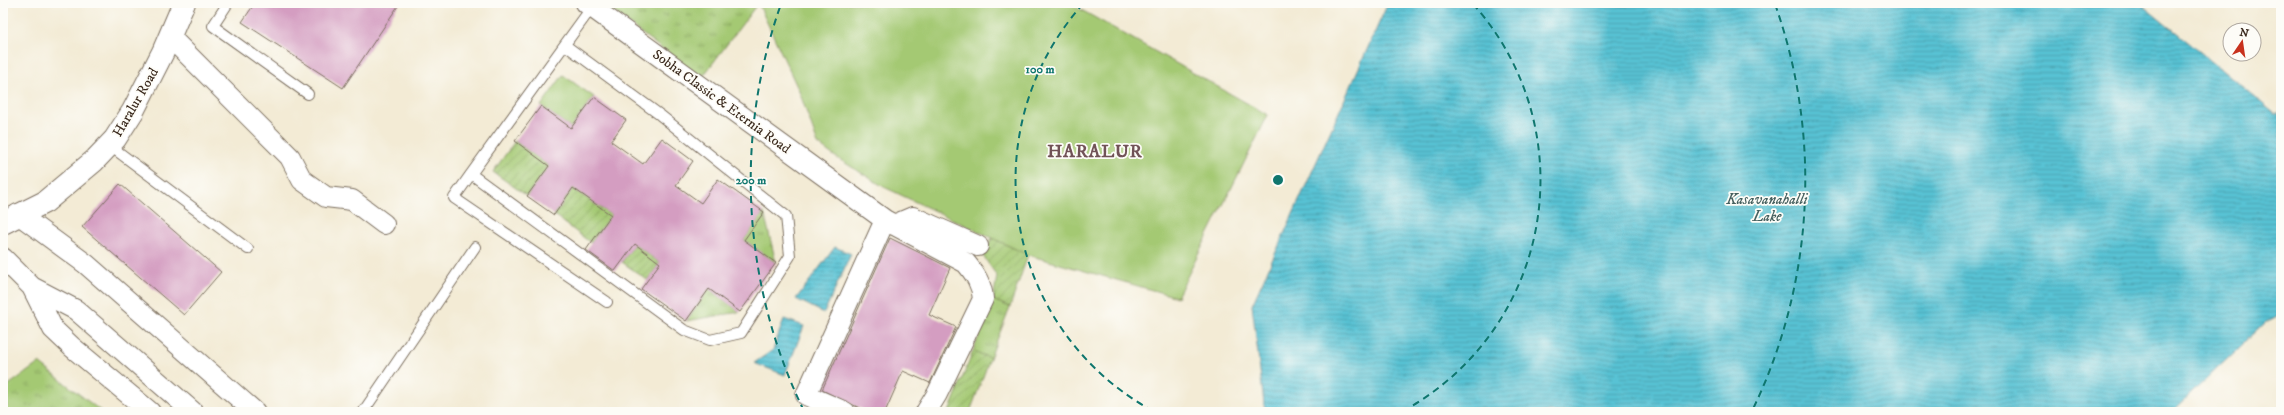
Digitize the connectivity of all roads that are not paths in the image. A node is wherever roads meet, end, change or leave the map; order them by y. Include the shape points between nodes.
1 (184, 3) edge
2 (228, 3) edge
3 (589, 5) edge
4 (170, 37) junction
5 (565, 45) junction
6 (308, 94) dead end
7 (109, 145) junction
8 (471, 174) junction
9 (10, 219) edge
10 (890, 223) junction
11 (384, 224) dead end
12 (978, 246) dead end
13 (476, 247) dead end
14 (248, 249) dead end
15 (3, 258) edge
16 (32, 287) junction
17 (607, 302) dead end
18 (804, 404) edge
19 (150, 412) edge
20 (193, 412) edge
21 (255, 412) edge
22 (364, 412) edge
23 (845, 412) edge
24 (926, 412) edge

1 - 4 street, Haralur Road
2 - 6 lane via 213,26
3 - 5 lane
3 - 10 street, Sobha Classic & Eternia Road
4 - 7 street, Haralur Road via 133,111
4 - 11 street via 290,157 302,180 330,199 352,200
5 - 8 lane
5 - 8 lane via 660,115 786,216 790,256 741,333 710,340 684,330
7 - 9 street, Haralur Road via 45,202
7 - 14 lane
8 - 17 lane via 454,198
9 - 21 street via 86,264
10 - 12 street via 913,217
10 - 18 street
10 - 24 street, Sobha Classic & Eternia Road via 966,263 974,272 982,290 983,299
13 - 22 lane
15 - 16 street
16 - 19 street via 54,328 72,347
16 - 20 street via 76,310
18 - 23 street

